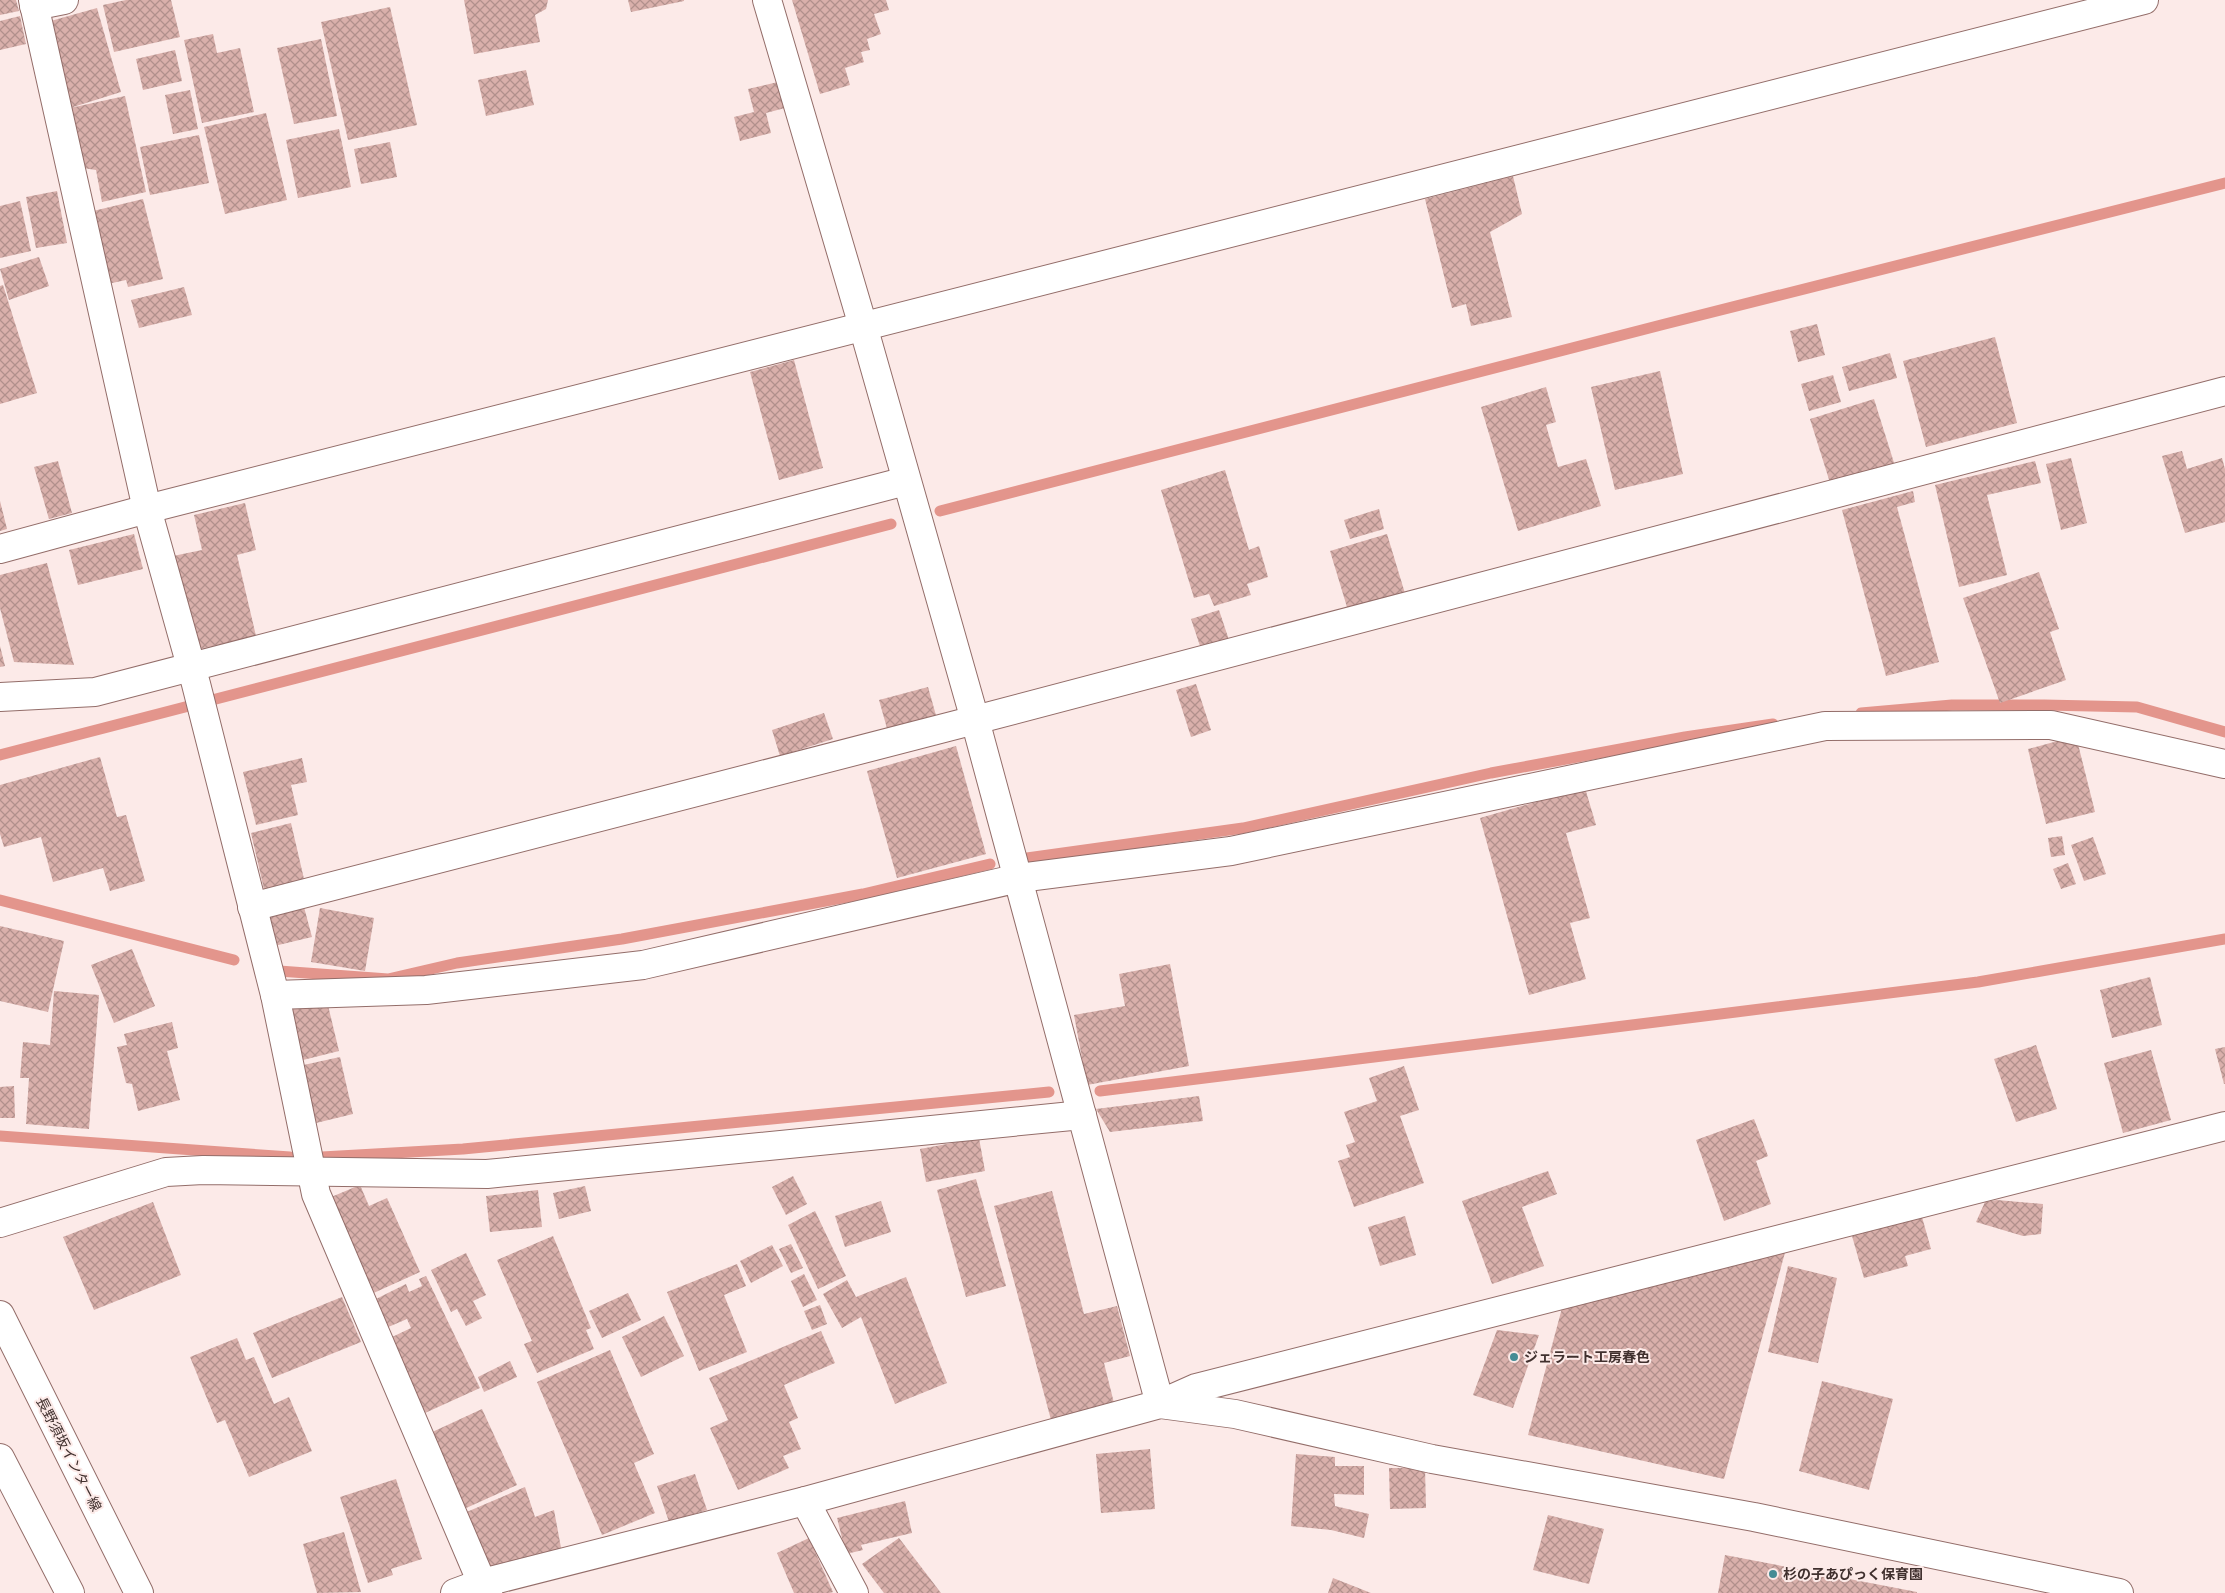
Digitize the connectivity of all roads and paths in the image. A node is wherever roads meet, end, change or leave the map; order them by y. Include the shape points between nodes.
1 (64, 0) edge
2 (767, 0) edge
3 (2144, 0) edge
4 (33, 3) edge
5 (863, 326) junction
6 (2225, 391) edge
7 (906, 481) junction
8 (147, 509) junction
9 (0, 549) edge
10 (194, 675) junction
11 (0, 696) edge
12 (975, 720) junction
13 (2225, 764) edge
14 (1019, 878) junction
15 (252, 906) junction
16 (276, 995) junction
17 (1082, 1115) junction
18 (2225, 1126) edge
19 (312, 1172) junction
20 (0, 1223) edge
21 (0, 1315) edge
22 (1160, 1404) junction
23 (0, 1458) edge
24 (805, 1501) junction
25 (485, 1588) edge
26 (70, 1593) edge
27 (139, 1593) edge
28 (455, 1593) edge
29 (854, 1593) edge
30 (2119, 1593) edge

1 - 4 street
2 - 5 street
3 - 5 street
4 - 8 street
5 - 7 street
5 - 8 street
6 - 12 street
7 - 10 street
7 - 12 street
8 - 9 street
8 - 10 street
10 - 11 street via 95,692
10 - 15 street
12 - 14 street
12 - 15 street
13 - 14 street via 2052,725 1825,726 1231,851
14 - 16 street via 643,965 426,990
14 - 17 street
15 - 16 street
16 - 19 street
17 - 19 street via 487,1174
17 - 22 street
18 - 22 street via 1196,1388
19 - 20 street via 166,1172
19 - 25 street via 316,1194
21 - 27 street, 長野須坂インター線
22 - 24 street
22 - 30 street via 1235,1414 1432,1460 1754,1517
23 - 26 street
24 - 25 street
24 - 29 street
25 - 28 street

